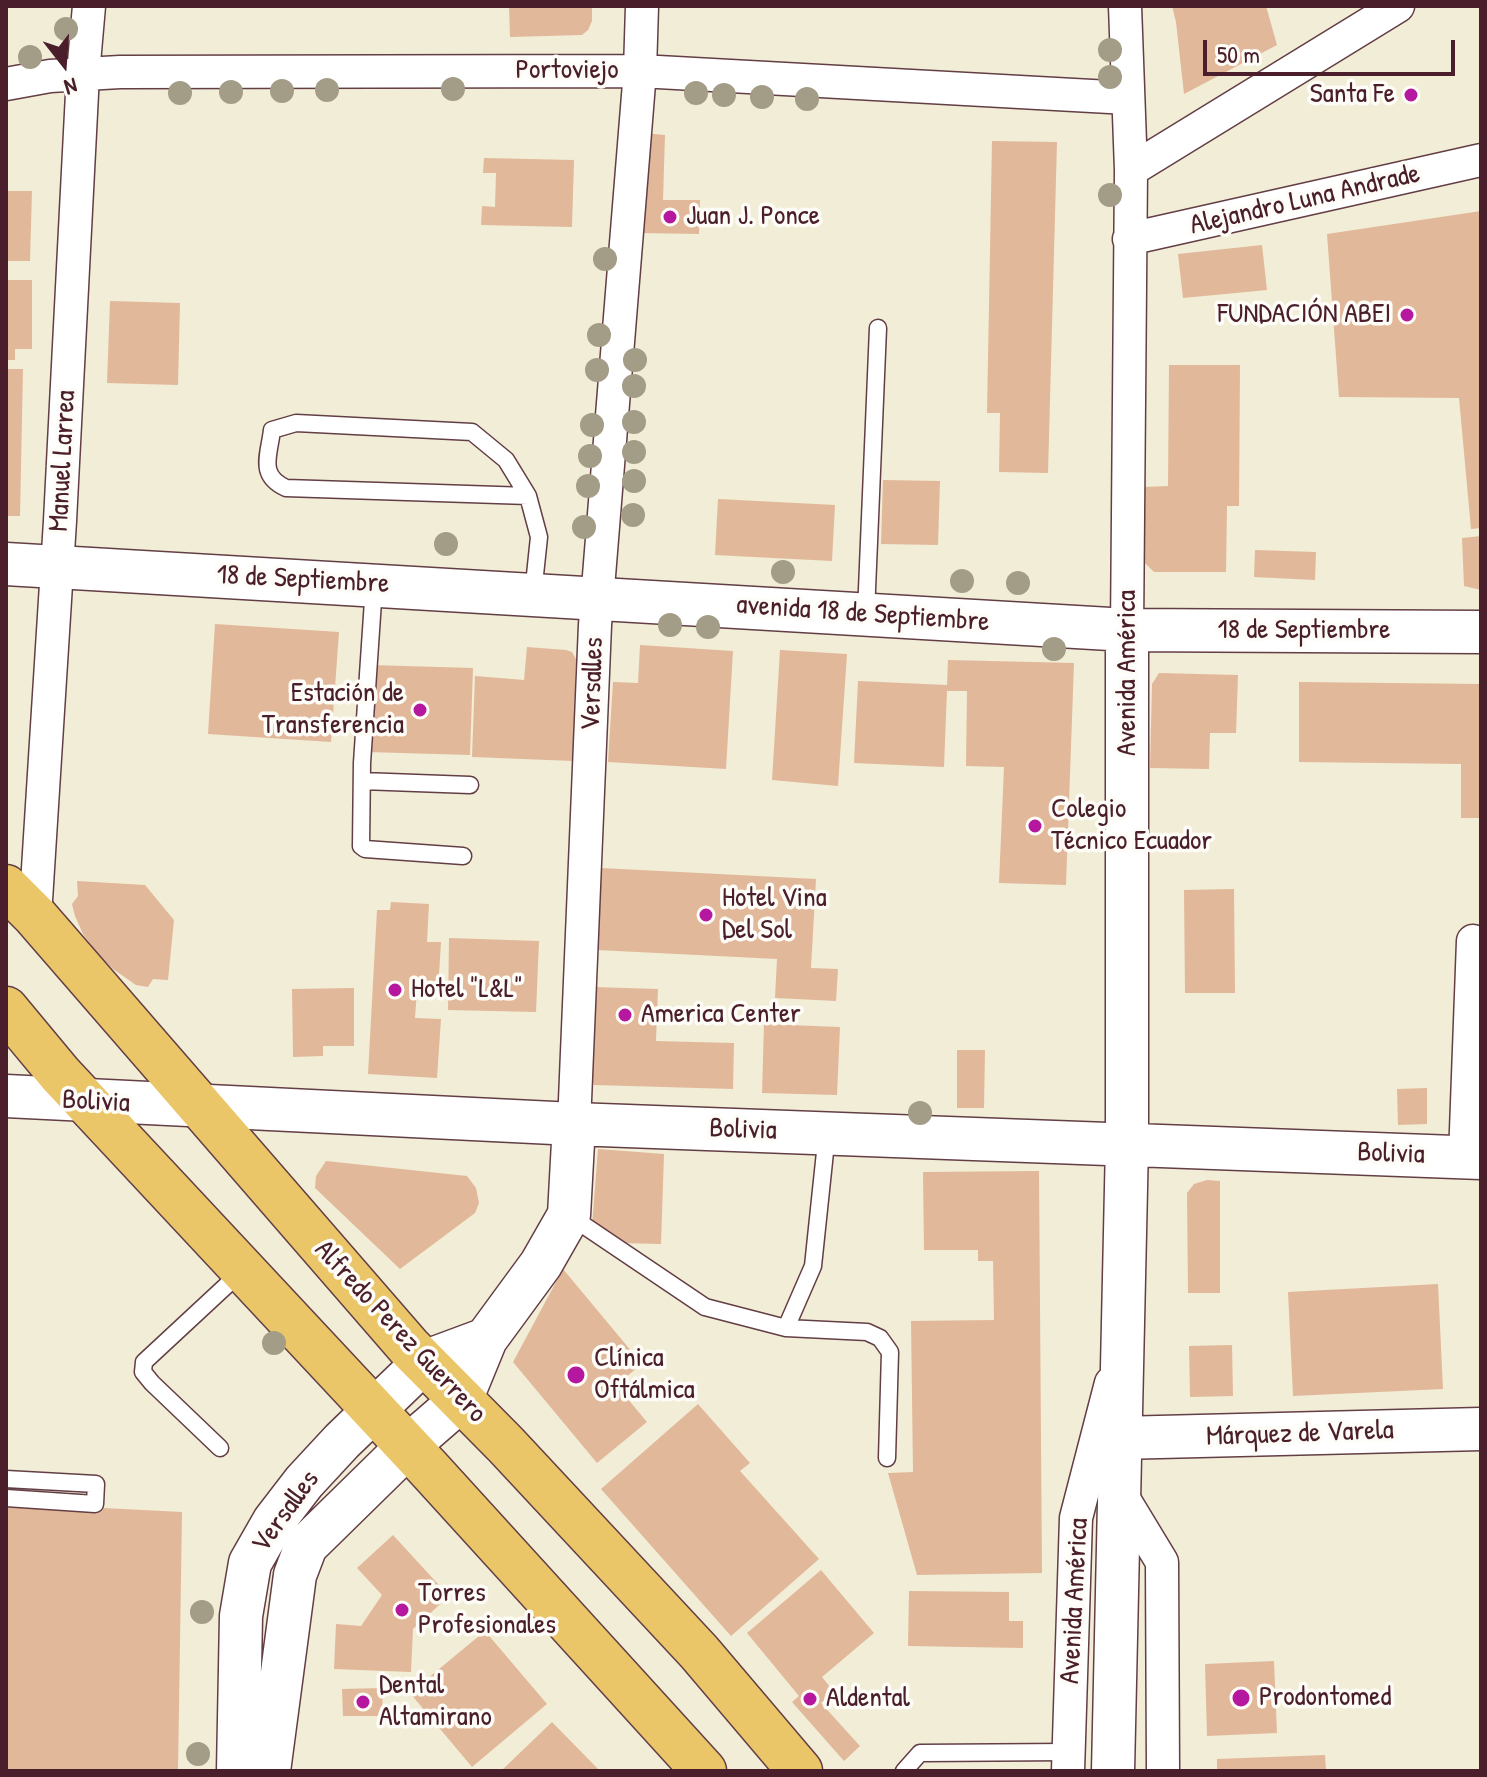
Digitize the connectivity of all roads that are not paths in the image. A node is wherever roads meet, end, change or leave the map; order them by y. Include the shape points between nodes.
1 (89, 6) edge
2 (642, 6) edge
3 (1125, 6) edge
4 (1398, 6) edge
5 (640, 71) junction
6 (83, 74) junction
7 (6, 84) edge
8 (1128, 98) junction
9 (1481, 160) edge
10 (1131, 170) junction
11 (1129, 239) junction
12 (878, 328) dead end
13 (528, 496) junction
14 (6, 564) edge
15 (57, 566) junction
16 (375, 585) junction
17 (533, 594) junction
18 (599, 598) junction
19 (866, 615) junction
20 (1127, 630) junction
21 (1481, 632) edge
22 (362, 781) junction
23 (470, 785) dead end
24 (463, 856) dead end
25 (20, 902) edge
26 (1473, 941) dead end
27 (6, 1009) edge
28 (6, 1096) edge
29 (87, 1101) junction
30 (199, 1107) junction
31 (574, 1124) junction
32 (827, 1133) junction
33 (1127, 1143) junction
34 (1473, 1158) edge
35 (569, 1215) junction
36 (244, 1270) junction
37 (786, 1328) junction
38 (486, 1339) junction
39 (1122, 1341) junction
40 (424, 1362) junction
41 (461, 1400) junction
42 (373, 1410) junction
43 (1481, 1429) edge
44 (1119, 1438) junction
45 (408, 1446) junction
46 (220, 1448) dead end
47 (887, 1458) dead end
48 (6, 1479) edge
49 (1119, 1491) junction
50 (6, 1498) edge
51 (1068, 1762) edge
52 (238, 1771) edge
53 (269, 1771) edge
54 (704, 1771) edge
55 (800, 1771) edge
56 (904, 1771) edge
57 (1113, 1771) edge
58 (1163, 1771) edge

1 - 6 street, Manuel Larrea
2 - 5 street, Versalles
3 - 8 street, Avenida América
4 - 10 street
5 - 6 street, Portoviejo
5 - 8 street, Portoviejo
5 - 18 street, Versalles
6 - 7 street, Portoviejo
6 - 15 street, Manuel Larrea
8 - 10 street, Avenida América
9 - 11 street, Alejandro Luna Andrade
10 - 11 street, Avenida América
11 - 20 street, Avenida América
12 - 19 lane
13 - 13 lane via 506,460 472,432 296,423 272,430 267,471 272,482 286,488
13 - 17 lane via 539,537
14 - 15 street, 18 de Septiembre
15 - 16 street, 18 de Septiembre
15 - 25 street, Manuel Larrea
16 - 17 street, 18 de Septiembre
16 - 22 lane
17 - 18 street, 18 de Septiembre
18 - 19 street, avenida 18 de Septiembre
18 - 31 street, Versalles
19 - 20 street, avenida 18 de Septiembre
20 - 21 street, 18 de Septiembre
20 - 33 street, Avenida América
22 - 23 lane
22 - 24 lane via 360,842 365,849
25 - 30 main road, Alfredo Perez Guerrero
26 - 34 street
27 - 29 main road
28 - 29 street, Bolivia
29 - 30 street, Bolivia
29 - 36 main road
30 - 31 street, Bolivia
30 - 40 main road, Alfredo Perez Guerrero
31 - 32 street, Bolivia
31 - 35 street, Versalles
32 - 33 street, Bolivia
32 - 37 lane via 813,1266
33 - 34 street, Bolivia
33 - 39 street, Avenida América
35 - 37 lane via 705,1307
35 - 38 street, Versalles
36 - 42 main road
36 - 46 lane via 144,1362 143,1372 152,1383
37 - 47 lane via 867,1332 880,1338 890,1352
38 - 40 street, Versalles
38 - 41 street, Versalles
39 - 44 street, Avenida América
39 - 51 street, Avenida América via 1076,1518
40 - 41 main road, Alfredo Perez Guerrero
40 - 42 street, Versalles
41 - 45 street, Versalles
41 - 55 main road, Alfredo Perez Guerrero via 699,1652
42 - 45 main road
42 - 52 street, Versalles via 304,1482 250,1563 241,1616
43 - 44 street, Márquez de Varela
44 - 49 street, Avenida América
45 - 53 street, Versalles via 306,1546 295,1575
45 - 54 main road
48 - 50 lane via 96,1484 95,1504
49 - 57 street, Avenida América
49 - 58 street, Avenida América via 1162,1562
51 - 56 lane via 920,1753

